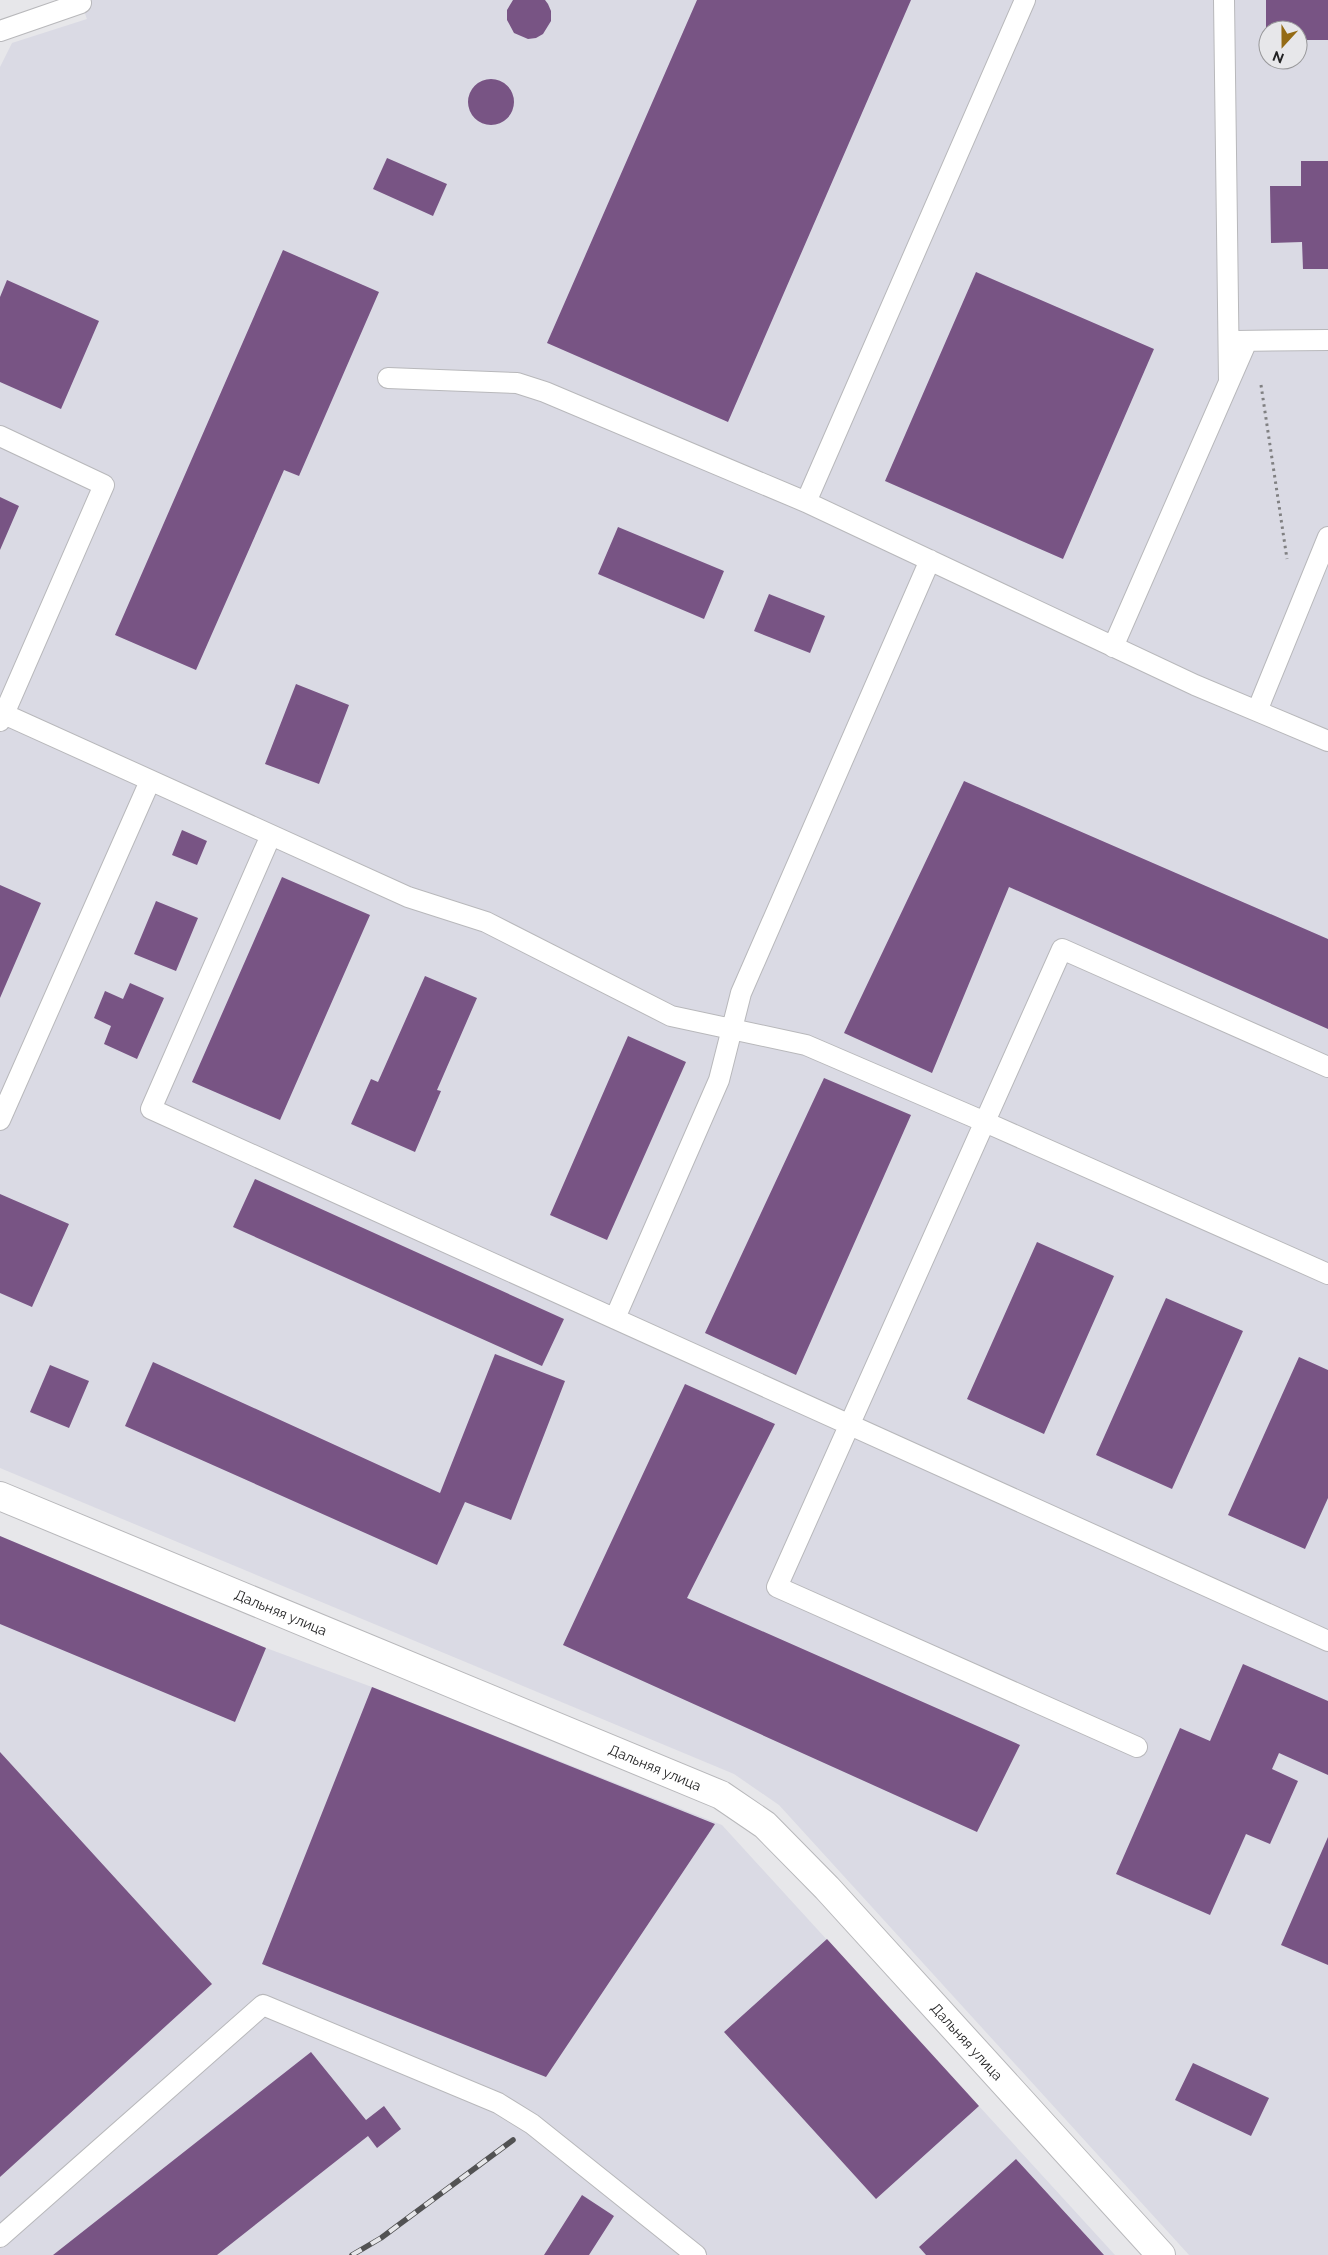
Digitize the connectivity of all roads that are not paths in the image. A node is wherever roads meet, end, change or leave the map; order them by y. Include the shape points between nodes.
1 (1025, 0) edge
2 (1224, 0) edge
3 (81, 3) dead end
4 (0, 31) edge
5 (1328, 340) edge
6 (1238, 341) junction
7 (388, 378) dead end
8 (0, 436) edge
9 (806, 502) junction
10 (1328, 537) edge
11 (930, 560) junction
12 (1113, 647) junction
13 (1257, 711) junction
14 (2, 718) edge
15 (1328, 741) edge
16 (150, 781) junction
17 (270, 835) junction
18 (731, 1030) junction
19 (1328, 1067) edge
20 (0, 1120) edge
21 (985, 1122) junction
22 (1328, 1274) edge
23 (615, 1318) junction
24 (850, 1424) junction
25 (0, 1496) edge
26 (1328, 1641) edge
27 (1137, 1747) dead end
28 (0, 2237) edge
29 (696, 2255) edge
30 (1161, 2255) edge

1 - 9 lane
2 - 6 lane
3 - 4 lane
5 - 6 lane
6 - 12 lane via 1229,381
7 - 9 lane via 518,383
8 - 14 lane via 104,485
9 - 11 lane
10 - 13 lane
11 - 12 lane
11 - 18 lane via 741,994
12 - 13 lane
13 - 15 lane
14 - 16 lane
16 - 17 lane
16 - 20 lane
17 - 18 lane via 408,898 486,922 671,1016
17 - 23 lane via 151,1109
18 - 21 lane via 806,1046
18 - 23 lane via 719,1080
19 - 21 lane via 1062,949
21 - 22 lane
21 - 24 lane
23 - 24 lane
24 - 26 lane
24 - 27 lane via 777,1586
25 - 30 street, Дальняя улица via 721,1795 765,1825 827,1888
28 - 29 lane via 262,2005 498,2103 532,2124

